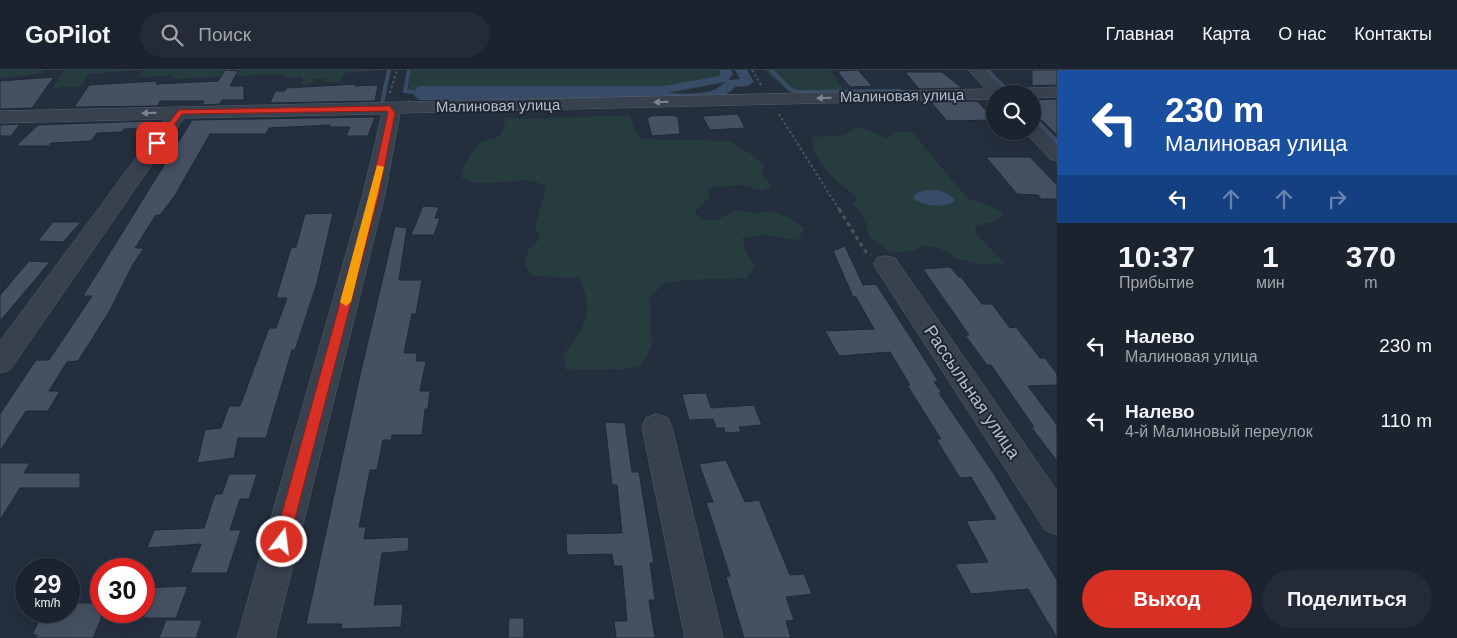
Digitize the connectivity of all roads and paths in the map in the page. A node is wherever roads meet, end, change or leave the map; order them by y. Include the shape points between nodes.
1 (397, 70) edge
2 (752, 70) edge
3 (977, 70) edge
4 (991, 85) edge
5 (1057, 92) edge
6 (986, 93) edge
7 (1041, 93) edge
8 (770, 100) junction
9 (390, 108) junction
10 (179, 112) junction
11 (0, 117) edge
12 (1041, 138) edge
13 (1057, 155) edge
14 (886, 264) joint
15 (0, 362) edge
16 (657, 427) dead end
17 (1057, 519) edge
18 (256, 638) edge
19 (704, 638) edge

1 - 9 path via 387,104
2 - 8 path
3 - 4 street
5 - 7 street
6 -> 8 street, Малиновая улица via 851,92
8 -> 9 street, Малиновая улица
8 - 14 path via 865,251
9 - 10 street, Малиновая улица
9 - 18 street via 374,194
10 -> 11 street, Малиновая улица
10 - 15 street
12 - 13 street
14 - 17 street, Рассыльная улица
16 - 19 street

